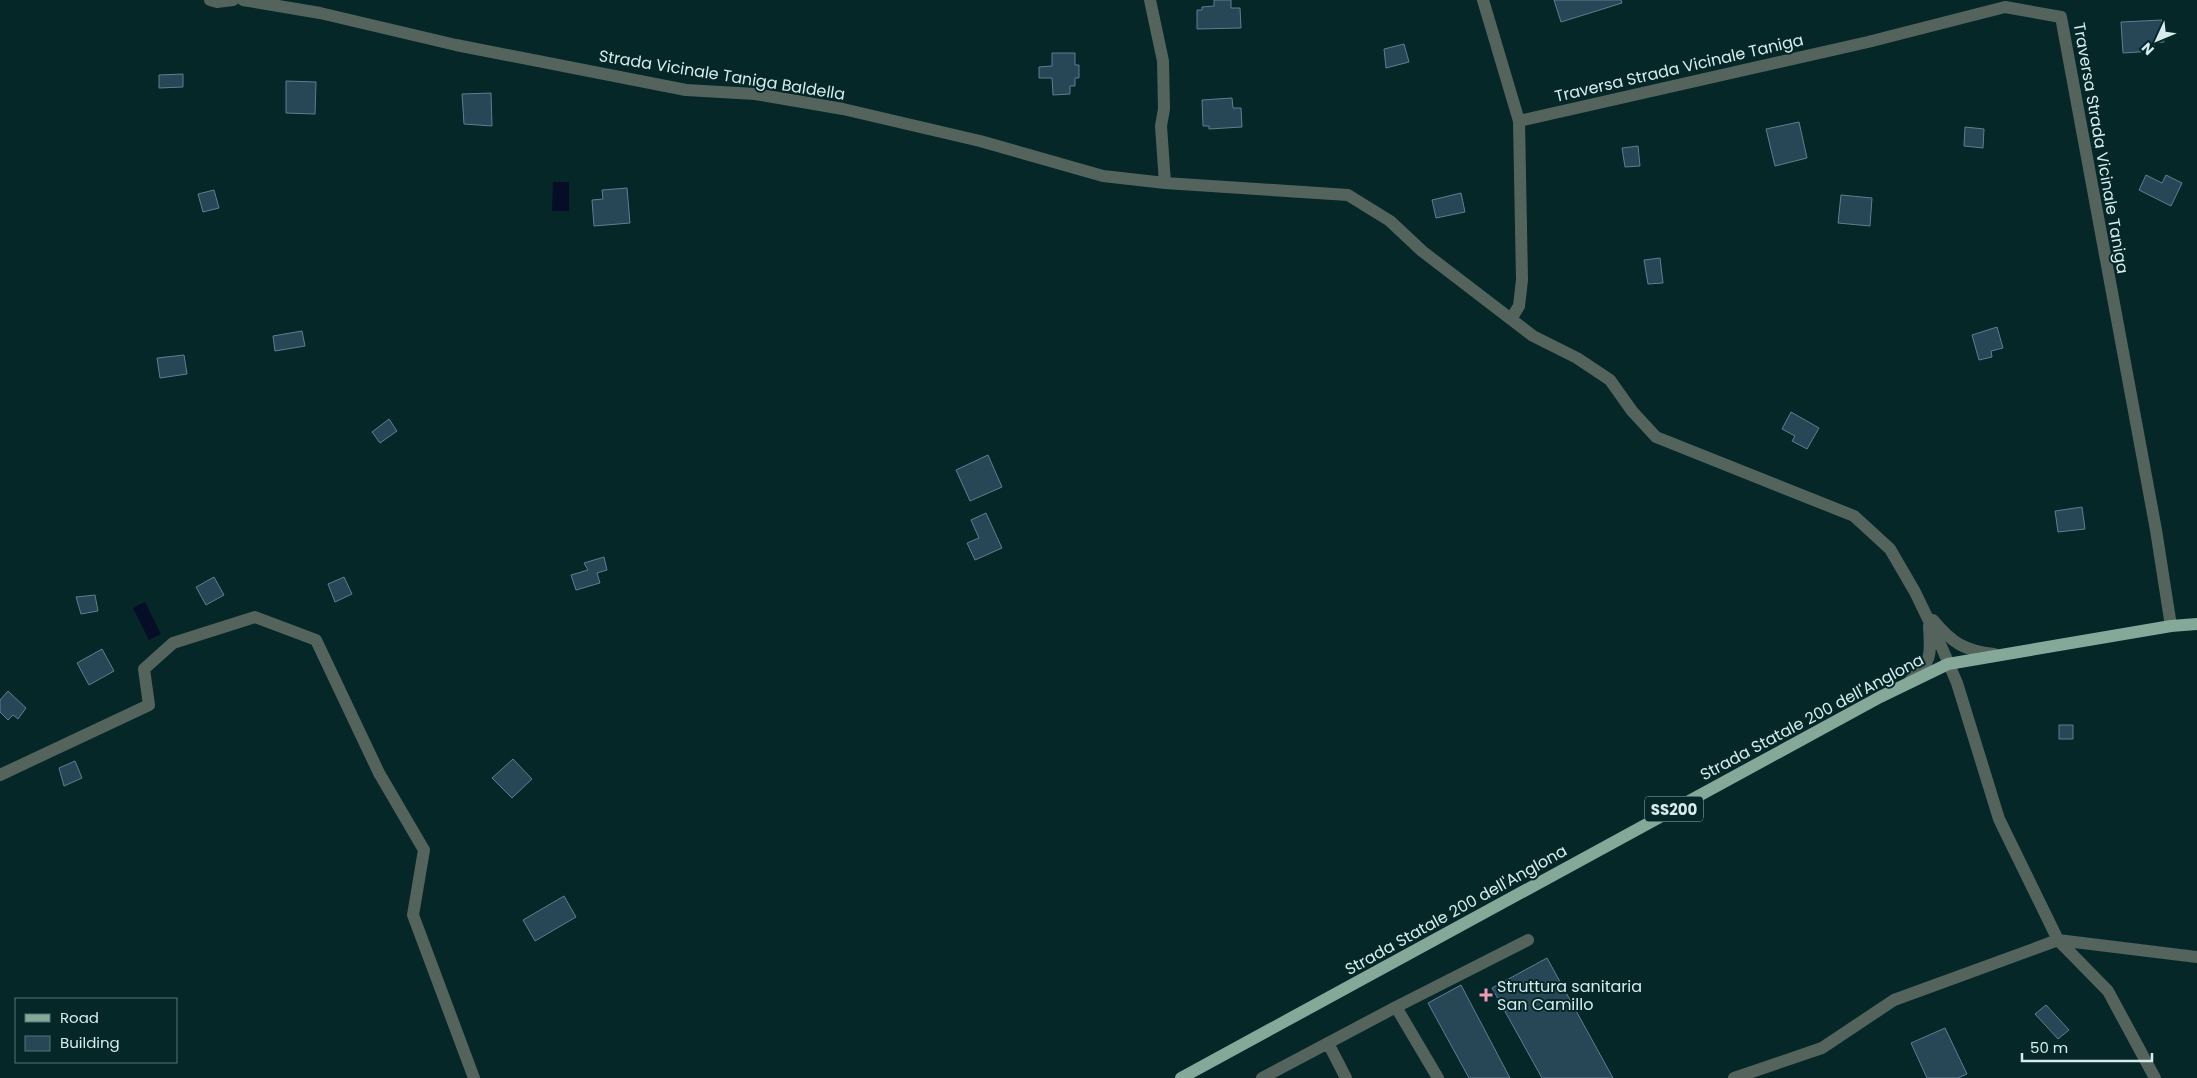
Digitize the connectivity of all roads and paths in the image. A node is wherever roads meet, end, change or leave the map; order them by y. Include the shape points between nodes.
1 (210, 0) edge
2 (233, 0) edge
3 (243, 0) edge
4 (1150, 0) edge
5 (1483, 0) edge
6 (1519, 120) junction
7 (1165, 184) junction
8 (1512, 319) junction
9 (1920, 602) junction
10 (1928, 619) junction
11 (2197, 624) edge
12 (2171, 626) junction
13 (2001, 655) junction
14 (1948, 664) junction
15 (1907, 684) junction
16 (0, 775) edge
17 (1528, 940) dead end
18 (2058, 940) junction
19 (2197, 957) edge
20 (1396, 1007) junction
21 (1328, 1043) junction
22 (474, 1078) edge
23 (1181, 1078) edge
24 (1262, 1078) edge
25 (1346, 1078) edge
26 (1438, 1078) edge
27 (1734, 1078) edge
28 (2155, 1078) edge

1 - 2 street
3 - 7 street, Strada Vicinale Taniga Baldella via 320,13 456,45 677,88 755,94 843,109 980,141 1103,176
4 - 7 street via 1163,61 1161,126
5 - 6 street
6 - 8 street via 1522,280 1519,306
6 - 12 street, Traversa Strada Vicinale Taniga via 1868,42 2005,7 2061,17
7 - 8 street, Strada Vicinale Taniga Baldella via 1348,195 1390,221 1422,251
8 - 9 street, Strada Vicinale Taniga Baldella via 1533,336 1577,358 1610,380 1656,437 1854,516 1890,549
9 - 10 street, Strada Vicinale Taniga Baldella
9 - 13 street, Strada Vicinale Taniga Baldella via 1952,641 1969,650
10 - 14 street, Strada Vicinale Taniga Baldella
10 - 15 street, Strada Vicinale Taniga Baldella via 1929,660
11 - 12 main road, Strada Statale 200 dell'Anglona / SS200
12 - 13 main road, Strada Statale 200 dell'Anglona / SS200
13 - 14 main road, Strada Statale 200 dell'Anglona / SS200
14 - 15 main road, Strada Statale 200 dell'Anglona / SS200
14 - 18 street, Strada Vicinale Taniga Baldella via 1999,819
15 - 23 main road, Strada Statale 200 dell'Anglona / SS200
16 - 22 street via 149,705 144,669 173,643 255,616 316,640 379,773 424,850 412,915
17 - 20 street
18 - 19 street
18 - 27 street via 1894,1000 1822,1048
18 - 28 street, Strada Vicinale Taniga Baldella via 2108,991
20 - 21 street
20 - 26 street
21 - 24 street
21 - 25 street

